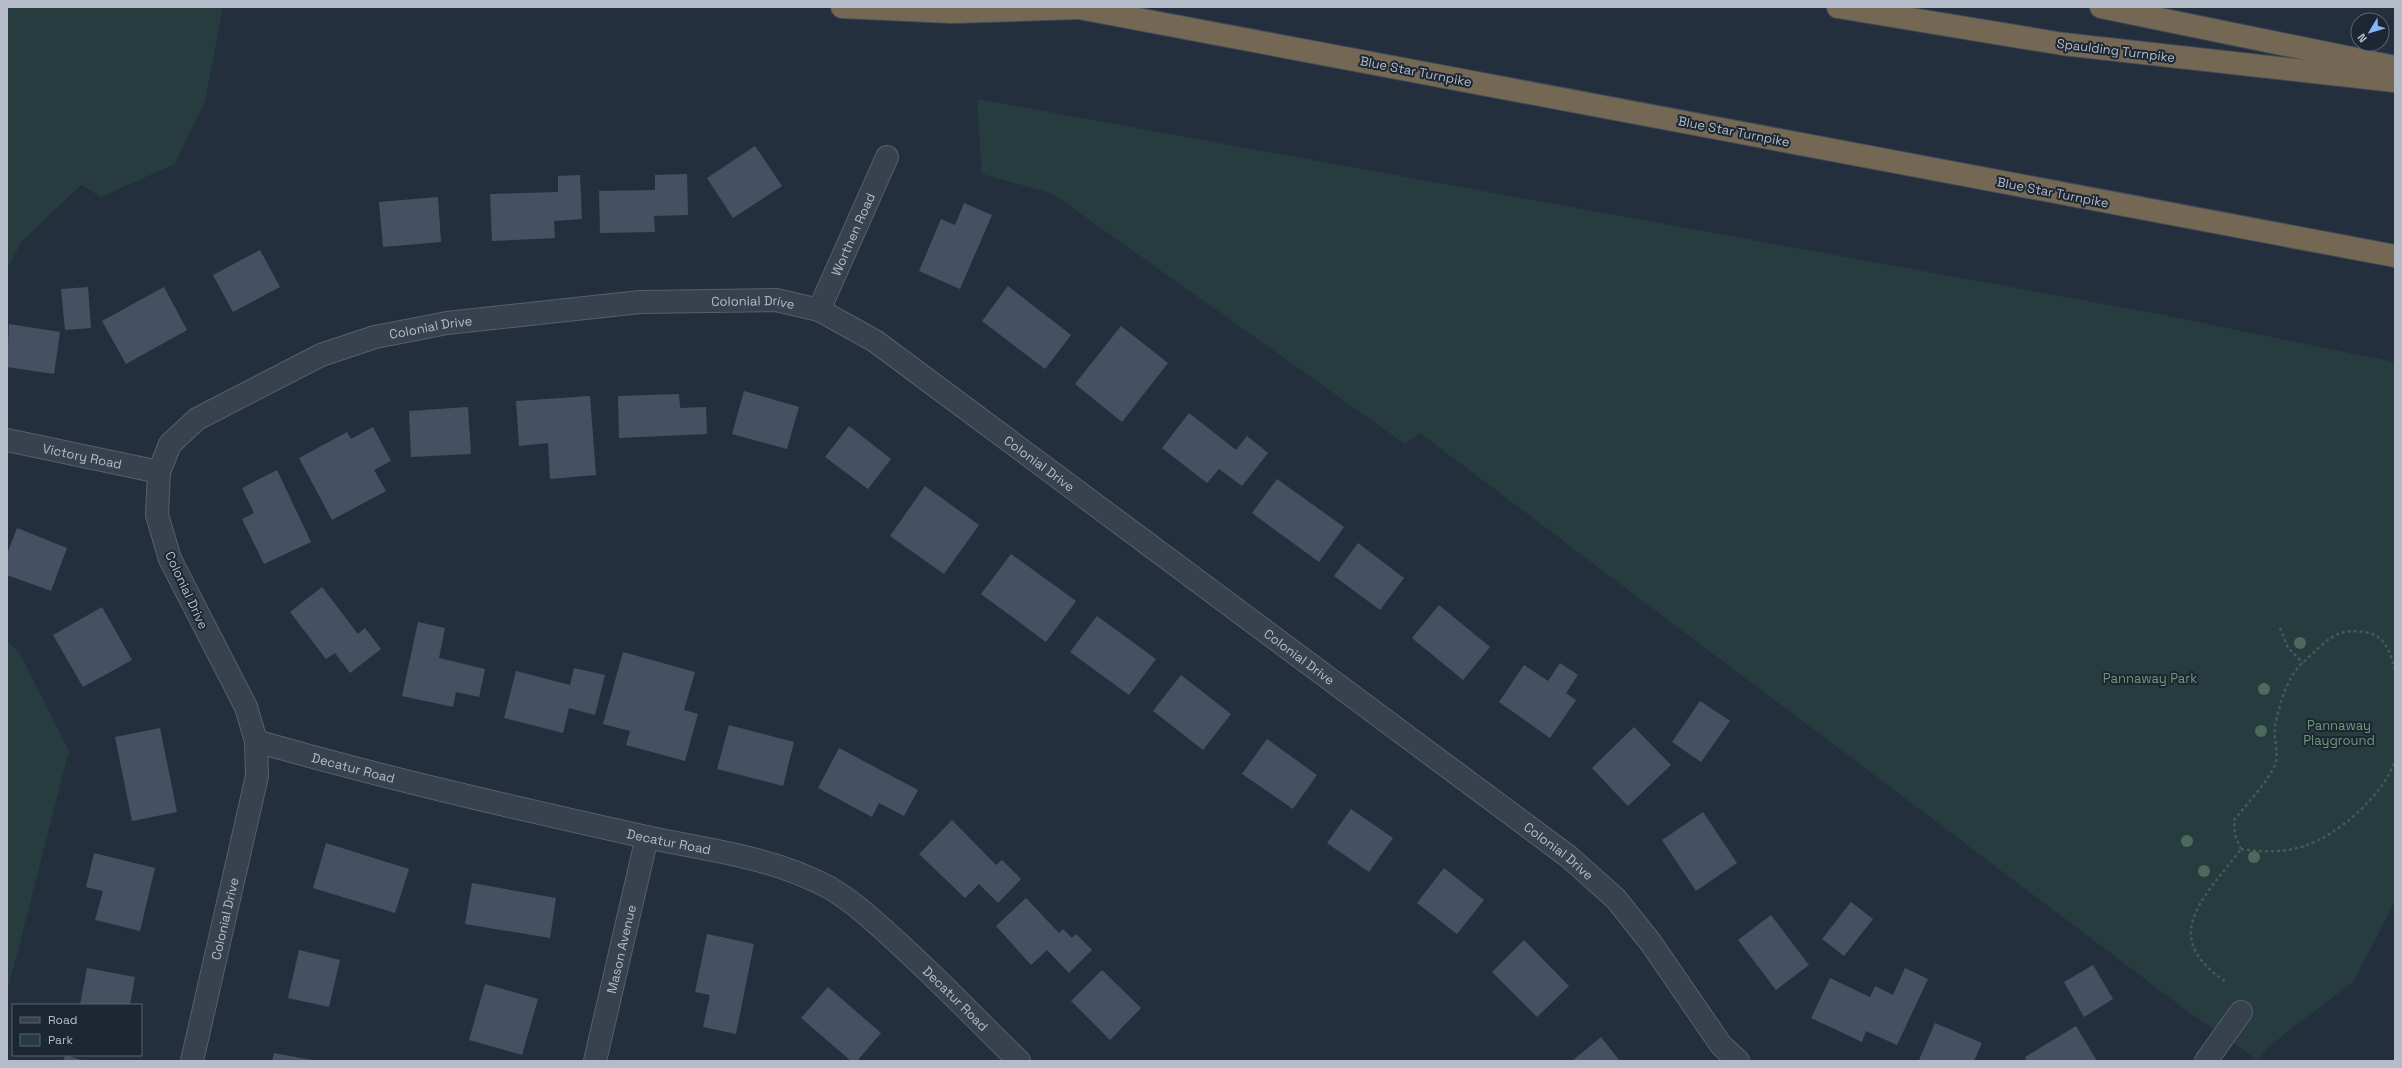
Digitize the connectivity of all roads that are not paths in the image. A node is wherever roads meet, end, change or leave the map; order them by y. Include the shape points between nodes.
1 (842, 7) edge
2 (1075, 7) edge
3 (1838, 7) edge
4 (2101, 7) edge
5 (2395, 67) edge
6 (2395, 81) edge
7 (887, 157) dead end
8 (2395, 256) edge
9 (819, 310) junction
10 (7, 440) edge
11 (159, 472) junction
12 (256, 741) junction
13 (647, 837) junction
14 (2241, 1012) dead end
15 (192, 1061) edge
16 (595, 1061) edge
17 (1019, 1061) edge
18 (1738, 1061) edge
19 (2206, 1061) edge

1 - 2 highway via 953,12
2 - 8 highway, Blue Star Turnpike
3 - 6 highway, Spaulding Turnpike via 2063,44
4 - 5 highway
7 - 9 street, Worthen Road
9 - 11 street, Colonial Drive via 776,300 640,302 447,323 375,337 321,355 197,419 170,444
9 - 18 street, Colonial Drive via 881,345 1569,858 1616,899 1651,944 1721,1045
10 - 11 street, Victory Road
11 - 12 street, Colonial Drive via 157,515 170,559 246,707
12 - 13 street, Decatur Road via 318,759
12 - 15 street, Colonial Drive via 257,776
13 - 16 street, Mason Avenue
13 - 17 street, Decatur Road via 737,854 786,869 831,889 877,924 924,967
14 - 19 street

